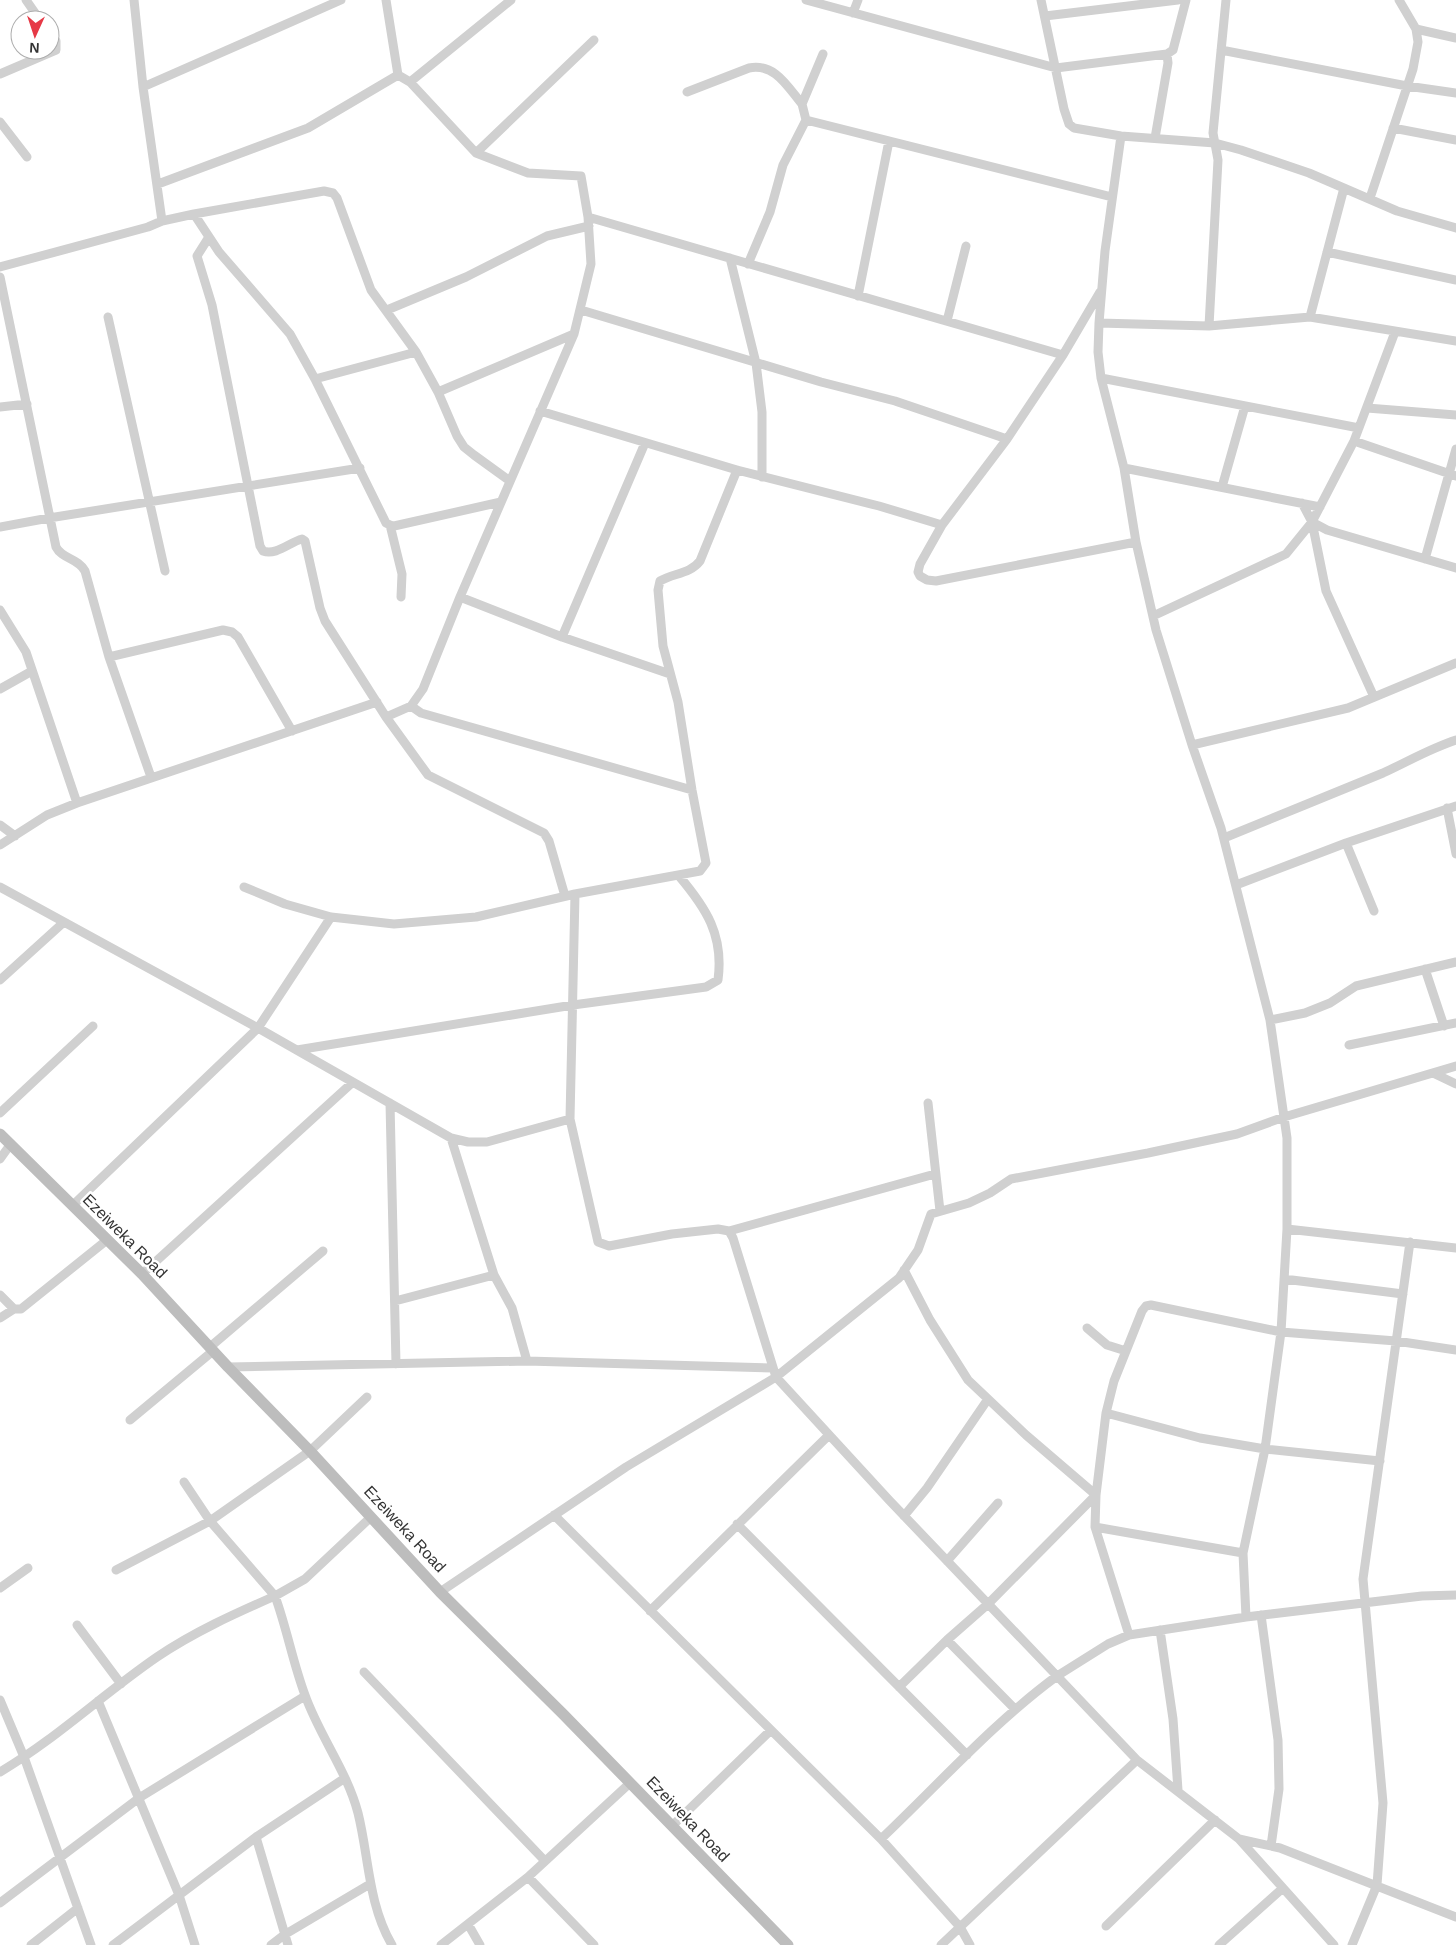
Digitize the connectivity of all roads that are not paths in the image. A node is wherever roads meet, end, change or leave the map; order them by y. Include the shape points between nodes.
1 (134, 0) edge
2 (341, 0) edge
3 (386, 0) edge
4 (511, 0) edge
5 (806, 0) edge
6 (858, 0) edge
7 (1041, 0) edge
8 (1178, 0) edge
9 (1186, 0) edge
10 (1226, 0) edge
11 (1399, 0) edge
12 (853, 13) junction
13 (1045, 16) junction
14 (1416, 29) junction
15 (1456, 38) edge
16 (594, 40) dead end
17 (1221, 50) junction
18 (823, 54) dead end
19 (1167, 54) junction
20 (33, 60) edge
21 (1056, 68) junction
22 (0, 74) edge
23 (398, 75) junction
24 (410, 82) junction
25 (1406, 86) junction
26 (143, 87) junction
27 (688, 92) dead end
28 (1456, 93) edge
29 (802, 104) junction
30 (806, 120) junction
31 (0, 122) edge
32 (1393, 128) junction
33 (1121, 136) junction
34 (1155, 138) junction
35 (1456, 140) edge
36 (890, 142) junction
37 (1215, 143) junction
38 (476, 153) junction
39 (27, 157) dead end
40 (158, 184) junction
41 (1344, 188) junction
42 (1112, 197) junction
43 (1370, 198) junction
44 (194, 214) junction
45 (162, 222) junction
46 (589, 222) junction
47 (1456, 228) edge
48 (209, 237) junction
49 (966, 246) dead end
50 (1327, 252) junction
51 (730, 258) junction
52 (748, 264) junction
53 (0, 267) edge
54 (0, 277) edge
55 (1456, 280) edge
56 (1102, 288) junction
57 (858, 296) junction
58 (386, 310) junction
59 (581, 310) junction
60 (1310, 317) junction
61 (108, 318) dead end
62 (947, 321) junction
63 (1099, 323) junction
64 (1209, 326) junction
65 (1395, 332) junction
66 (574, 334) junction
67 (1456, 341) edge
68 (416, 352) junction
69 (1063, 355) junction
70 (756, 363) junction
71 (1101, 378) junction
72 (315, 379) junction
73 (438, 392) junction
74 (27, 404) junction
75 (1244, 406) junction
76 (0, 407) edge
77 (1367, 408) junction
78 (540, 411) junction
79 (1456, 415) edge
80 (1359, 428) junction
81 (1007, 439) junction
82 (1354, 441) junction
83 (645, 443) junction
84 (1456, 448) edge
85 (360, 468) junction
86 (1124, 468) junction
87 (737, 470) junction
88 (1452, 475) edge
89 (762, 477) junction
90 (510, 481) junction
91 (248, 487) junction
92 (1222, 487) junction
93 (149, 502) junction
94 (501, 502) junction
95 (1302, 503) junction
96 (1320, 507) junction
97 (49, 518) junction
98 (1312, 522) junction
99 (390, 525) junction
100 (942, 525) junction
101 (0, 527) edge
102 (1136, 542) junction
103 (1426, 559) junction
104 (1456, 568) edge
105 (165, 571) dead end
106 (401, 597) dead end
107 (460, 597) junction
108 (0, 610) edge
109 (1153, 616) junction
110 (562, 637) junction
111 (109, 657) junction
112 (1456, 663) edge
113 (32, 671) junction
114 (670, 674) junction
115 (0, 689) edge
116 (1374, 697) junction
117 (377, 702) junction
118 (411, 706) junction
119 (386, 717) junction
120 (292, 731) junction
121 (1456, 740) edge
122 (1192, 745) junction
123 (151, 777) junction
124 (692, 790) junction
125 (77, 803) junction
126 (1451, 807) edge
127 (0, 825) edge
128 (14, 836) junction
129 (1224, 838) junction
130 (1346, 843) junction
131 (0, 845) edge
132 (1456, 854) edge
133 (679, 876) junction
134 (1236, 885) junction
135 (0, 887) edge
136 (244, 887) dead end
137 (574, 894) junction
138 (565, 896) junction
139 (1374, 911) dead end
140 (331, 917) junction
141 (64, 922) junction
142 (1456, 962) edge
143 (1426, 968) junction
144 (0, 980) edge
145 (572, 1005) junction
146 (1270, 1020) junction
147 (1456, 1023) edge
148 (94, 1026) dead end
149 (1444, 1026) junction
150 (258, 1028) junction
151 (1348, 1045) dead end
152 (297, 1050) junction
153 (1456, 1066) edge
154 (1433, 1074) junction
155 (354, 1082) junction
156 (1456, 1084) edge
157 (390, 1103) junction
158 (928, 1103) dead end
159 (0, 1112) edge
160 (1284, 1117) junction
161 (570, 1119) junction
162 (0, 1134) edge
163 (451, 1138) junction
164 (10, 1145) junction
165 (0, 1159) edge
166 (935, 1174) junction
167 (72, 1206) junction
168 (940, 1211) junction
169 (1287, 1229) junction
170 (729, 1231) junction
171 (106, 1240) junction
172 (1410, 1242) junction
173 (1456, 1248) edge
174 (323, 1251) dead end
175 (904, 1270) junction
176 (142, 1274) junction
177 (494, 1275) junction
178 (1284, 1279) junction
179 (1403, 1294) junction
180 (0, 1295) edge
181 (395, 1301) junction
182 (14, 1309) junction
183 (0, 1318) edge
184 (1087, 1328) dead end
185 (1281, 1332) junction
186 (1396, 1341) junction
187 (212, 1349) junction
188 (1456, 1350) edge
189 (1126, 1351) junction
190 (527, 1361) junction
191 (396, 1364) junction
192 (228, 1367) junction
193 (775, 1372) junction
194 (368, 1397) dead end
195 (988, 1399) junction
196 (1106, 1413) junction
197 (130, 1420) dead end
198 (829, 1435) junction
199 (1265, 1449) junction
200 (310, 1450) junction
201 (1380, 1461) junction
202 (184, 1482) dead end
203 (1096, 1495) junction
204 (998, 1503) dead end
205 (554, 1515) junction
206 (904, 1516) junction
207 (371, 1517) junction
208 (210, 1521) junction
209 (737, 1524) junction
210 (1096, 1527) junction
211 (1243, 1553) junction
212 (947, 1561) junction
213 (28, 1568) dead end
214 (116, 1570) dead end
215 (0, 1588) edge
216 (440, 1592) junction
217 (1456, 1595) edge
218 (275, 1596) junction
219 (1366, 1602) junction
220 (988, 1604) junction
221 (650, 1611) junction
222 (1261, 1615) junction
223 (1246, 1617) junction
224 (77, 1625) dead end
225 (1160, 1630) junction
226 (1129, 1635) junction
227 (947, 1640) junction
228 (364, 1672) dead end
229 (1057, 1676) junction
230 (121, 1684) junction
231 (899, 1687) junction
232 (305, 1696) junction
233 (0, 1700) edge
234 (98, 1701) junction
235 (1015, 1709) junction
236 (770, 1731) junction
237 (967, 1756) junction
238 (24, 1757) junction
239 (1137, 1760) junction
240 (0, 1772) edge
241 (345, 1778) junction
242 (630, 1783) junction
243 (1178, 1790) junction
244 (139, 1798) junction
245 (1215, 1820) junction
246 (672, 1826) junction
247 (256, 1837) junction
248 (881, 1839) junction
249 (1239, 1839) junction
250 (1271, 1846) junction
251 (60, 1858) junction
252 (545, 1861) junction
253 (528, 1877) junction
254 (370, 1884) junction
255 (1377, 1885) junction
256 (1284, 1888) junction
257 (179, 1895) junction
258 (0, 1903) edge
259 (78, 1908) junction
260 (1456, 1917) edge
261 (468, 1924) junction
262 (1106, 1926) dead end
263 (960, 1927) junction
264 (284, 1935) junction
265 (31, 1945) edge
266 (91, 1945) edge
267 (113, 1945) edge
268 (195, 1945) edge
269 (271, 1945) edge
270 (288, 1945) edge
271 (392, 1945) edge
272 (441, 1945) edge
273 (480, 1945) edge
274 (594, 1945) edge
275 (788, 1945) edge
276 (941, 1945) edge
277 (970, 1945) edge
278 (1219, 1945) edge
279 (1334, 1945) edge
280 (1352, 1945) edge

1 - 26 street
2 - 26 street
3 - 23 street
4 - 24 street
5 - 12 street
6 - 12 street
7 - 13 street
8 - 13 street
9 - 19 street via 1173,50
10 - 17 street
11 - 14 street
12 - 21 street
13 - 21 street
14 - 15 street
14 - 25 street via 1418,42
16 - 38 street
17 - 25 street
17 - 37 street via 1213,133
18 - 29 street
19 - 21 street
19 - 34 street
20 - 22 street
21 - 33 street via 1069,124 1074,128
23 - 24 street
23 - 40 street via 308,128
24 - 38 street
25 - 28 street
25 - 32 street
26 - 40 street
27 - 29 street via 759,66 776,73
29 - 30 street
30 - 36 street
30 - 52 street via 783,165 770,212
31 - 39 street
32 - 35 street
32 - 43 street
33 - 34 street
33 - 42 street
34 - 37 street
36 - 42 street
36 - 57 street
37 - 41 street via 1275,161
37 - 64 street via 1218,160
38 - 46 street via 537,175 581,176
40 - 45 street
41 - 43 street
41 - 50 street
42 - 56 street
43 - 47 street via 1397,211
44 - 45 street
44 - 48 street
44 - 58 street via 324,191 333,193 372,290
45 - 53 street
46 - 51 street
46 - 58 street via 548,236
46 - 59 street via 591,264
48 - 72 street via 290,334
48 - 91 street via 197,256 212,305
49 - 62 street
50 - 55 street
50 - 60 street
51 - 52 street
51 - 70 street
52 - 57 street
54 - 74 street
56 - 63 street
56 - 69 street
57 - 62 street
58 - 68 street
59 - 66 street
59 - 70 street
60 - 64 street
60 - 65 street
61 - 93 street
62 - 69 street
63 - 64 street
63 - 71 street
65 - 67 street
65 - 77 street
66 - 73 street
66 - 78 street
68 - 72 street
68 - 73 street
69 - 81 street
70 - 81 street via 895,401
70 - 89 street via 762,412
71 - 75 street
71 - 86 street
72 - 85 street
73 - 90 street via 464,447
74 - 76 street
74 - 97 street
75 - 80 street
75 - 92 street
77 - 79 street
77 - 80 street
78 - 83 street
78 - 90 street
80 - 82 street
81 - 100 street
82 - 88 street
82 - 96 street
83 - 87 street
83 - 110 street
84 - 88 street
85 - 91 street
85 - 99 street via 386,523
86 - 92 street
86 - 102 street
87 - 89 street
87 - 114 street via 700,561 695,568 660,581 662,646
88 - 103 street
89 - 100 street
90 - 94 street
91 - 93 street
91 - 117 street via 263,551 273,552 296,540 305,541 322,615
92 - 95 street
93 - 97 street
93 - 105 street
94 - 99 street
94 - 107 street
95 - 96 street
95 - 98 street
96 - 98 street
97 - 101 street
97 - 111 street via 59,552 81,564 85,570
98 - 103 street via 1327,530
98 - 109 street via 1286,554
98 - 116 street via 1326,591
99 - 106 street via 402,574
100 - 102 street via 920,564 918,572 927,580 936,581
102 - 109 street
103 - 104 street
107 - 110 street
107 - 118 street via 423,689
108 - 113 street via 26,652
109 - 122 street
110 - 114 street
111 - 120 street via 223,630 232,632 238,637
111 - 123 street
112 - 116 street
113 - 115 street
113 - 125 street
114 - 124 street via 678,702
116 - 122 street via 1348,708
117 - 119 street
117 - 120 street
118 - 119 street
118 - 124 street via 421,713
119 - 138 street via 428,775 544,833
120 - 123 street
121 - 129 street
122 - 129 street
123 - 125 street
124 - 133 street via 706,863 700,871
125 - 128 street via 47,815
126 - 130 street
126 - 132 street
127 - 128 street
128 - 131 street
129 - 134 street
130 - 134 street
130 - 139 street
133 - 137 street
133 - 145 street via 698,899 713,926 720,962 718,980 706,987
134 - 146 street
135 - 141 street
136 - 140 street
137 - 138 street
137 - 145 street
138 - 140 street via 467,918 394,924
140 - 150 street
141 - 144 street
141 - 150 street
142 - 143 street
143 - 146 street via 1356,986 1330,1003 1305,1013
143 - 149 street
145 - 152 street
145 - 161 street
146 - 160 street
147 - 149 street
148 - 159 street
149 - 151 street
150 - 152 street
150 - 167 street
152 - 155 street
153 - 154 street
154 - 156 street
154 - 160 street
155 - 157 street
155 - 176 street
157 - 163 street
157 - 181 street
158 - 166 street
160 - 168 street via 1228,1136 1148,1154 1012,1178 969,1203
160 - 169 street
161 - 163 street via 487,1142
161 - 170 street via 598,1242 609,1246 672,1234 718,1229
162 - 164 main road, Ezeiweka Road
163 - 177 street
164 - 165 street
164 - 167 main road, Ezeiweka Road
166 - 168 street
166 - 170 street
167 - 171 main road, Ezeiweka Road
168 - 175 street via 931,1214 918,1250
169 - 172 street
169 - 178 street
170 - 193 street
171 - 176 main road, Ezeiweka Road
171 - 182 street via 21,1309
172 - 173 street
172 - 179 street
174 - 187 street
175 - 193 street via 899,1278
175 - 195 street via 930,1320 968,1380
176 - 187 main road, Ezeiweka Road
177 - 181 street
177 - 190 street via 512,1308
178 - 179 street
178 - 185 street
179 - 186 street
180 - 182 street
181 - 191 street
182 - 183 street
184 - 189 street via 1107,1345
185 - 186 street
185 - 189 street via 1151,1305 1142,1311
185 - 199 street
186 - 188 street
186 - 201 street
187 - 192 main road, Ezeiweka Road
187 - 197 street
189 - 196 street
190 - 191 street
190 - 193 street
191 - 192 street
192 - 200 main road, Ezeiweka Road
193 - 198 street
193 - 205 street
194 - 200 street
195 - 203 street
195 - 206 street
196 - 199 street via 1200,1438
196 - 203 street
198 - 206 street
198 - 209 street
199 - 201 street
199 - 211 street
200 - 207 main road, Ezeiweka Road
200 - 208 street
201 - 219 street via 1364,1579
202 - 208 street
203 - 210 street
203 - 220 street
204 - 212 street
205 - 216 street
205 - 221 street
206 - 212 street
207 - 216 main road, Ezeiweka Road
207 - 218 street via 305,1579
208 - 214 street
208 - 218 street
209 - 221 street
209 - 231 street
210 - 211 street
210 - 226 street
211 - 223 street
212 - 220 street
213 - 215 street
216 - 242 main road, Ezeiweka Road
217 - 219 street
218 - 230 street via 216,1622 157,1657
218 - 232 street
219 - 222 street
219 - 255 street via 1383,1803
220 - 227 street
220 - 229 street
221 - 236 street
222 - 223 street
222 - 250 street via 1278,1740 1279,1789
223 - 225 street
224 - 230 street
225 - 226 street
225 - 243 street via 1173,1719
226 - 229 street via 1108,1644
227 - 231 street
227 - 235 street
228 - 252 street
229 - 235 street
229 - 239 street
230 - 234 street
231 - 237 street
232 - 241 street
232 - 244 street
233 - 238 street
234 - 238 street
234 - 244 street
235 - 237 street
236 - 246 street
236 - 248 street
237 - 248 street
238 - 240 street
238 - 251 street
239 - 243 street
239 - 263 street
241 - 247 street
241 - 254 street via 358,1812
242 - 246 main road, Ezeiweka Road
242 - 252 street
243 - 245 street
244 - 251 street
244 - 257 street
245 - 249 street
245 - 262 street
246 - 275 main road, Ezeiweka Road
247 - 257 street
247 - 264 street
248 - 263 street
249 - 250 street
249 - 256 street
250 - 255 street
251 - 258 street
251 - 259 street
252 - 253 street
253 - 261 street
253 - 274 street
254 - 264 street
254 - 271 street via 374,1903
255 - 260 street
255 - 280 street
256 - 278 street
256 - 279 street
257 - 267 street
257 - 268 street
259 - 265 street
259 - 266 street
261 - 272 street
261 - 273 street
263 - 276 street
263 - 277 street
264 - 269 street
264 - 270 street

